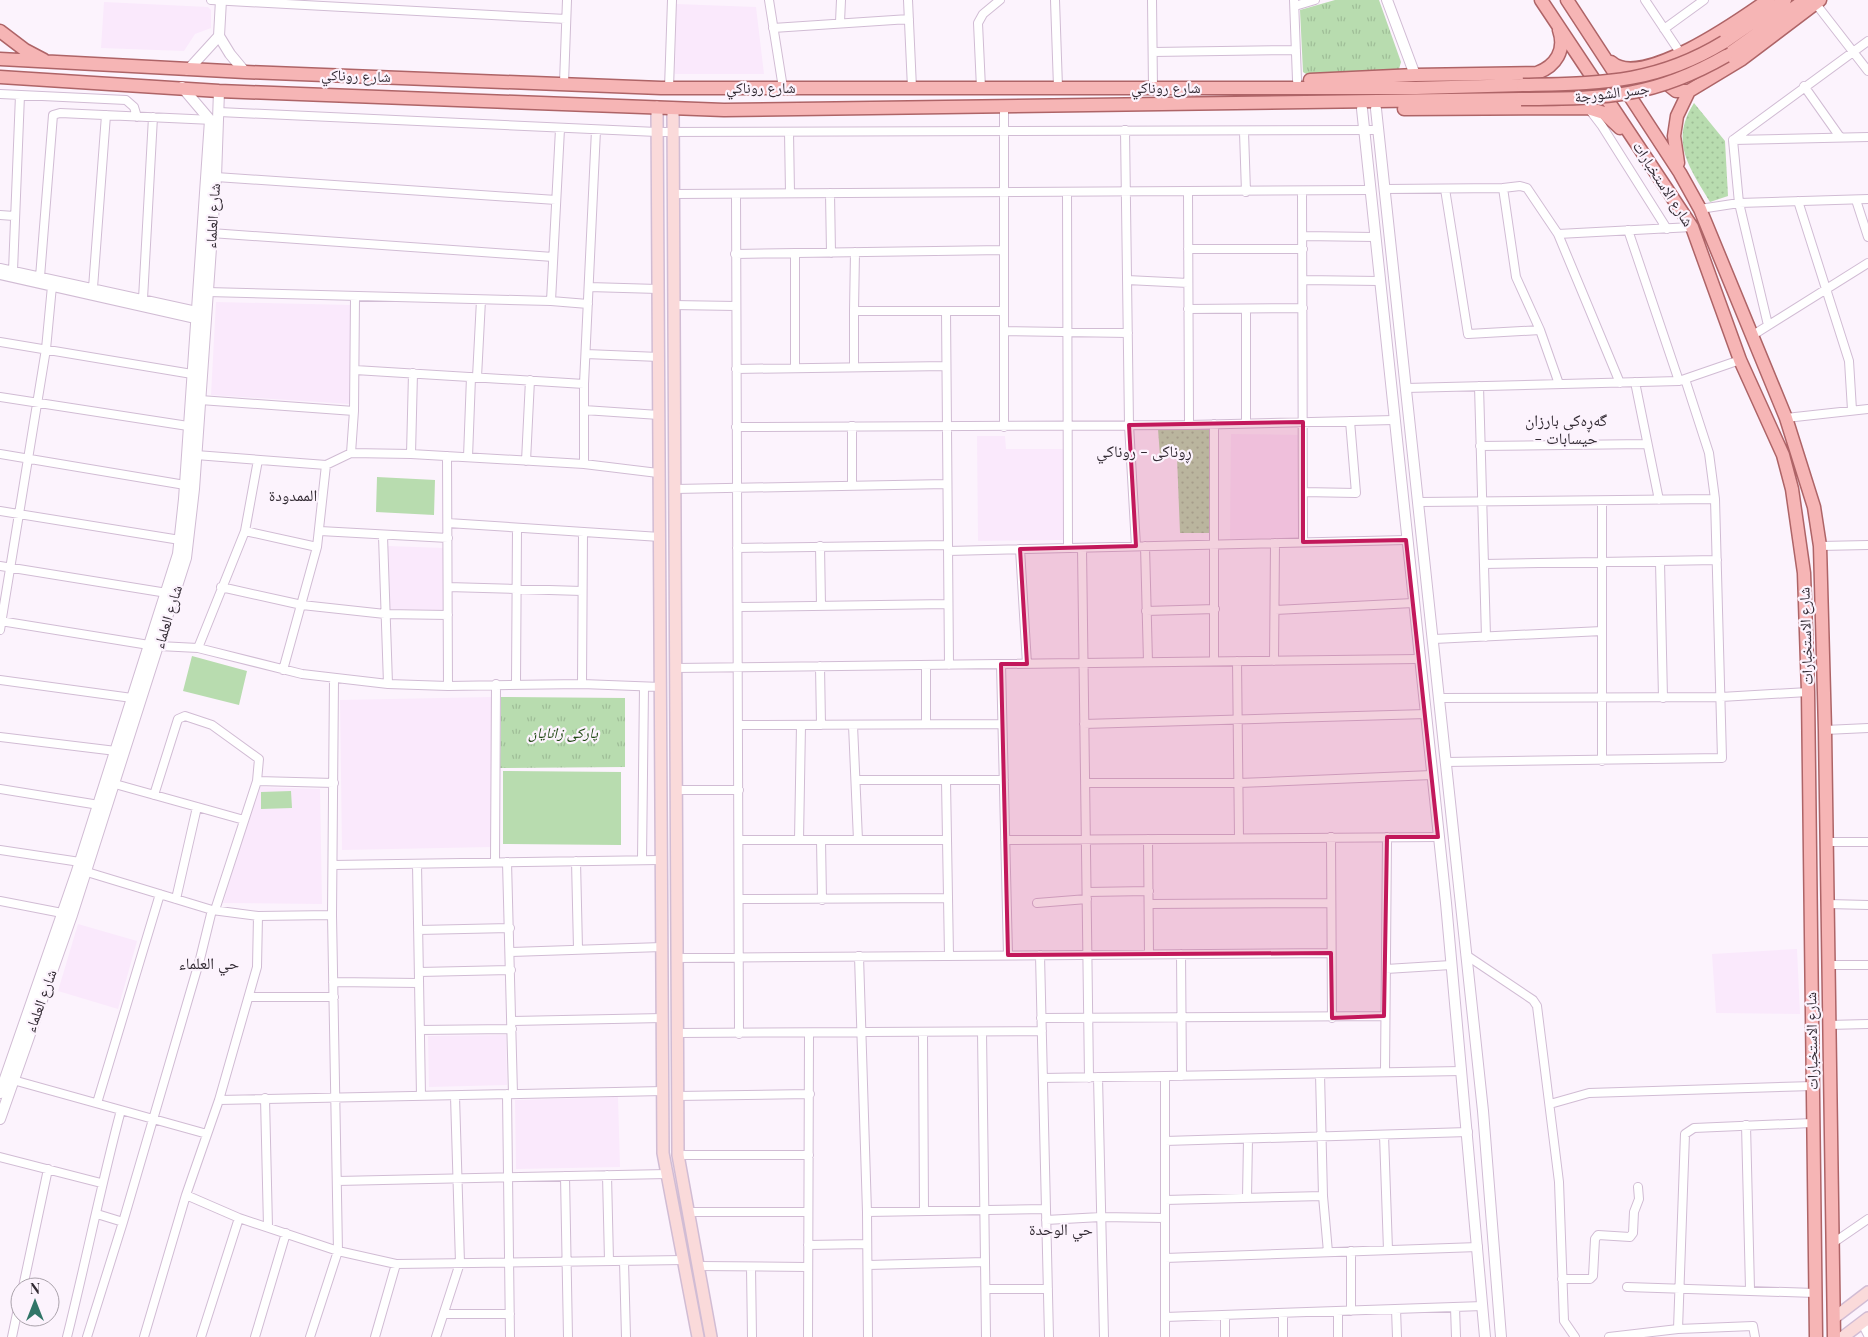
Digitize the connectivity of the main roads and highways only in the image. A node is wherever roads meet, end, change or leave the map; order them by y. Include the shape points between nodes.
1 (1542, 0) edge
2 (1567, 0) edge
3 (1768, 0) edge
4 (1785, 0) edge
5 (1814, 1) edge
6 (1551, 14) junction
7 (0, 32) edge
8 (1602, 52) junction
9 (1682, 54) junction
10 (0, 59) edge
11 (48, 62) junction
12 (1537, 73) junction
13 (0, 77) edge
14 (487, 80) junction
15 (1523, 85) joint
16 (1121, 88) junction
17 (1252, 88) junction
18 (1689, 91) junction
19 (1521, 99) joint
20 (487, 101) junction
21 (1287, 103) junction
22 (1121, 105) junction
23 (657, 107) junction
24 (673, 108) junction
25 (1558, 108) junction
26 (1643, 152) junction
27 (1680, 173) junction
28 (1798, 450) junction
29 (1783, 455) junction
30 (661, 757) junction
31 (675, 757) junction
32 (1832, 1149) junction
33 (1814, 1150) junction
34 (1868, 1292) edge
35 (1834, 1318) junction
36 (1865, 1321) edge
37 (698, 1337) edge
38 (711, 1337) edge
39 (1816, 1337) edge
40 (1834, 1337) edge
41 (1844, 1337) edge

1 - 6 main road, شارع الاستخبارات
2 - 8 main road, شارع الاستخبارات
3 - 9 main road via 1730,27
4 - 15 main road, جسر الشورجة, bridge via 1687,63 1637,78
5 - 18 main road via 1742,59
5 - 19 main road, جسر الشورجة, bridge via 1726,56 1675,82 1636,93 1598,98
6 - 12 main road via 1560,34 1560,50 1555,62
6 - 26 main road, شارع الاستخبارات
7 - 11 main road
8 - 9 main road via 1624,70 1648,66
8 - 27 main road, شارع الاستخبارات
9 - 18 main road via 1667,65 1665,80 1676,91
10 - 11 main road, شارع روناكي
11 - 14 main road, شارع روناكي
12 - 17 main road via 1297,80
12 - 25 main road via 1550,75 1560,83 1563,96
13 - 20 main road, شارع روناكي via 219,91
14 - 16 main road, شارع روناكي via 669,88
14 - 20 main road
15 - 17 main road, شارع روناكي
16 - 17 main road, شارع روناكي
16 - 22 main road
18 - 27 main road via 1677,116 1674,136
19 - 21 main road, شارع روناكي
20 - 23 main road, شارع روناكي
21 - 22 main road, شارع روناكي
21 - 25 main road via 1362,109
22 - 24 main road, شارع روناكي
23 - 24 main road, شارع روناكي
23 - 30 main road
24 - 31 main road
25 - 26 main road via 1598,110 1612,119
26 - 29 main road, شارع الاستخبارات via 1692,227 1740,360
27 - 28 main road, شارع الاستخبارات via 1700,209
28 - 29 main road
28 - 32 main road, شارع الاستخبارات via 1814,507 1820,546
29 - 33 main road, شارع الاستخبارات via 1792,489 1804,573
30 - 31 main road
30 - 37 main road via 663,1153
31 - 38 main road via 678,1156
32 - 33 main road
32 - 35 main road, شارع الاستخبارات
33 - 39 main road, شارع الاستخبارات
34 - 35 main road
35 - 40 main road, شارع الاستخبارات
36 - 41 main road

